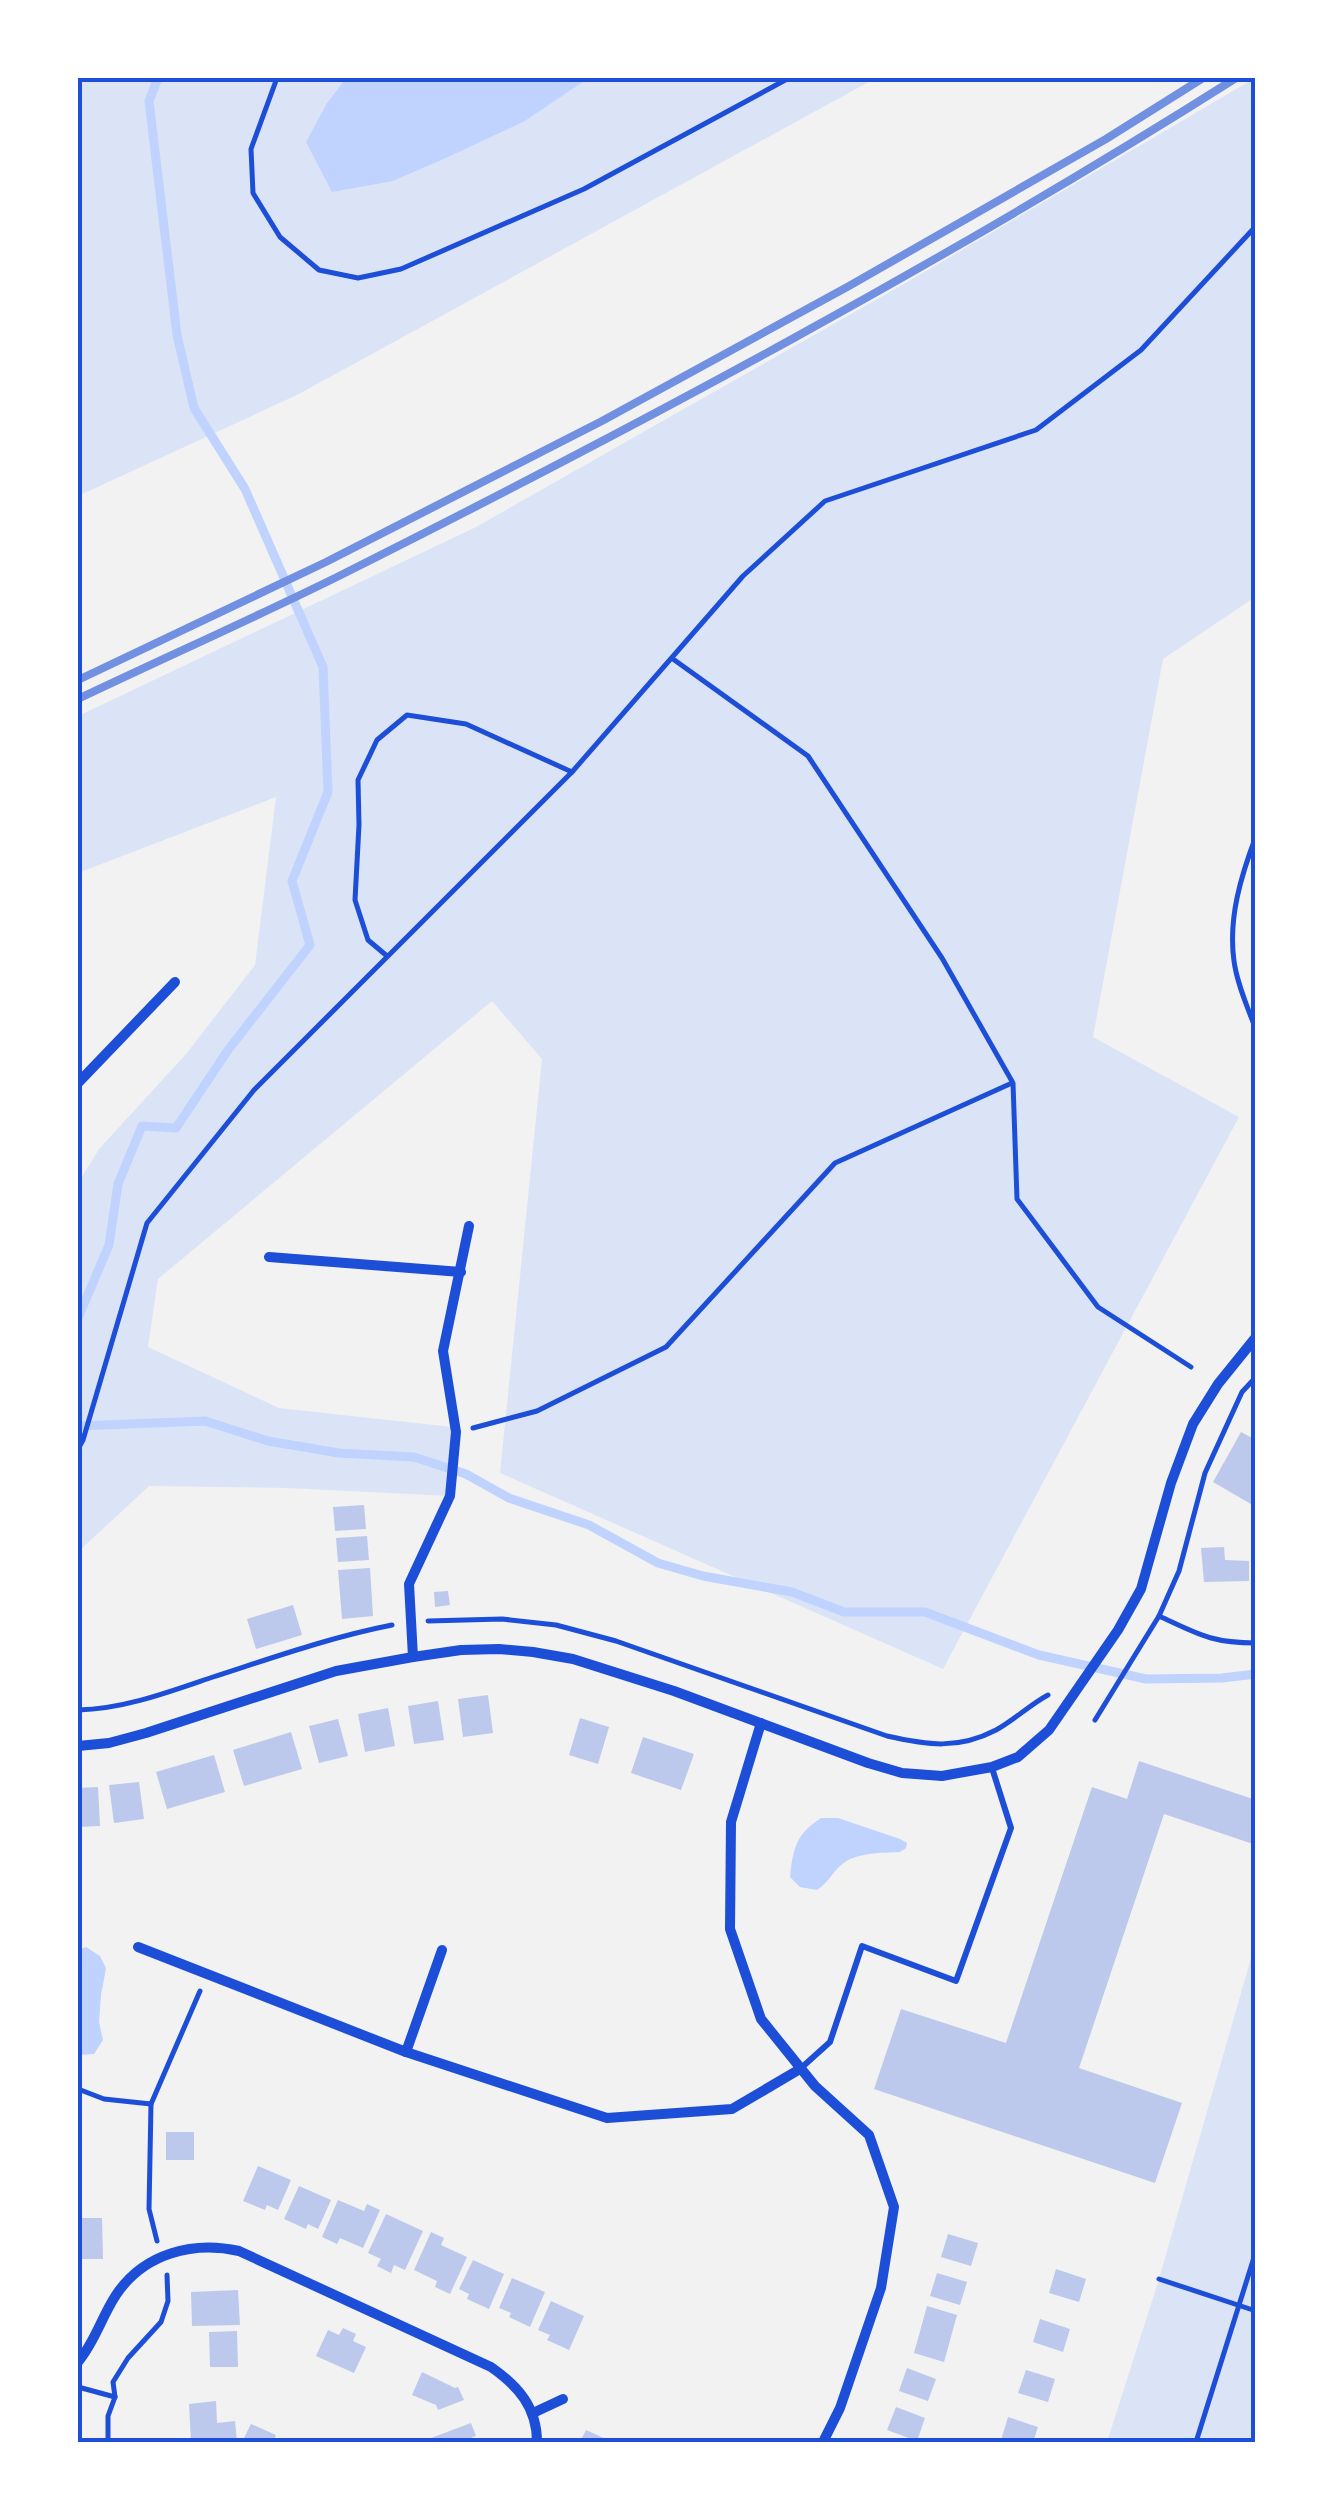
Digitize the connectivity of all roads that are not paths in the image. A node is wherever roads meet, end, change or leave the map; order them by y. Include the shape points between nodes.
1 (175, 982) dead end
2 (78, 1083) edge
3 (468, 1226) dead end
4 (269, 1257) dead end
5 (461, 1272) junction
6 (1256, 1336) edge
7 (414, 1657) junction
8 (761, 1723) junction
9 (78, 1746) edge
10 (992, 1767) junction
11 (138, 1948) dead end
12 (442, 1950) dead end
13 (406, 2052) junction
14 (800, 2069) junction
15 (78, 2362) edge
16 (563, 2398) dead end
17 (533, 2413) junction
18 (536, 2442) edge
19 (823, 2442) edge

1 - 2 street
3 - 5 street
4 - 5 street
5 - 7 street via 443,1351 456,1432 450,1496 409,1584
6 - 10 street via 1193,1424 1141,1589 1118,1630 1050,1730 1018,1757
7 - 8 street via 534,1652 590,1664
7 - 9 street via 336,1671 146,1733
8 - 10 street via 902,1773 942,1776
8 - 14 street via 731,1822 730,1930 761,2019
10 - 14 lane via 1011,1828 956,1981 862,1946 830,2042
11 - 13 street
12 - 13 street
13 - 14 street via 607,2118 732,2110
14 - 19 street via 869,2134 894,2208 881,2288
15 - 17 street via 132,2274 162,2256 220,2247 491,2366
16 - 17 street
17 - 18 street

